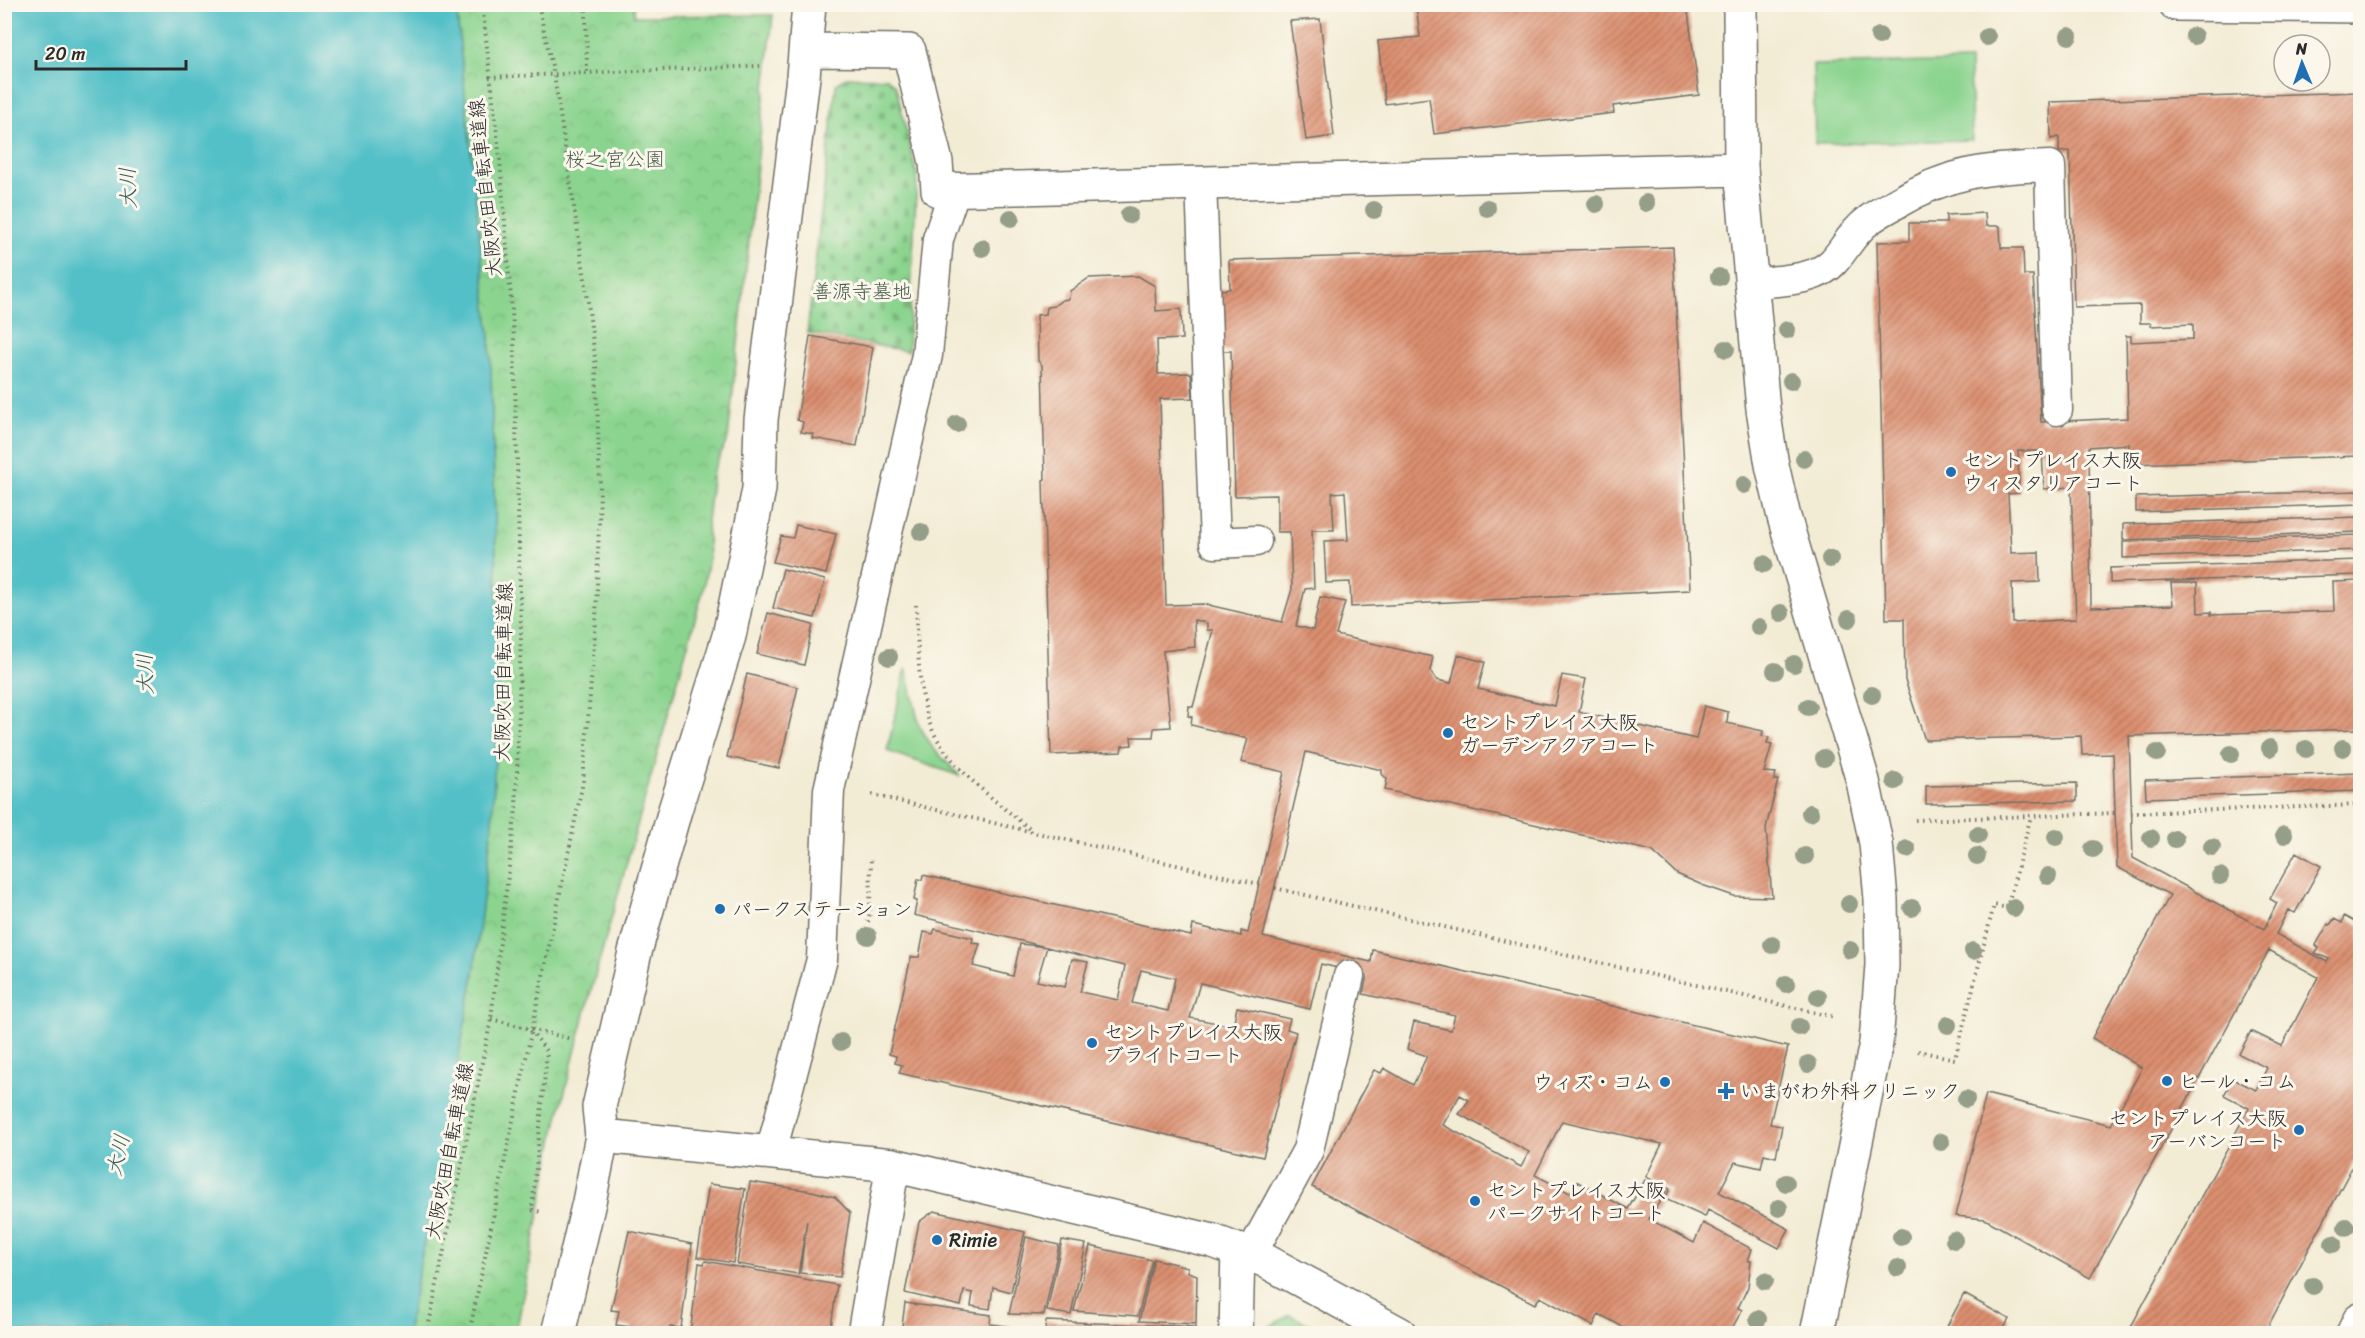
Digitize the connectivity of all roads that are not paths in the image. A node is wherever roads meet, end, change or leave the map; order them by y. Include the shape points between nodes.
1 (809, 4) edge
2 (1740, 4) edge
3 (2176, 4) edge
4 (2361, 6) edge
5 (806, 50) junction
6 (1741, 168) junction
7 (1201, 183) junction
8 (955, 189) junction
9 (1751, 284) junction
10 (2057, 410) dead end
11 (1256, 542) dead end
12 (1349, 976) dead end
13 (602, 1136) junction
14 (771, 1152) junction
15 (893, 1165) junction
16 (1244, 1252) junction
17 (2361, 1319) edge
18 (558, 1334) edge
19 (864, 1334) edge
20 (1236, 1334) edge
21 (1400, 1334) edge
22 (1817, 1334) edge
23 (2353, 1334) edge

1 - 5 street
2 - 6 street
3 - 4 street
5 - 8 street via 909,51 936,162 938,190
5 - 13 street via 761,420 756,504 729,636 635,952 599,1107
6 - 7 street
6 - 9 street
7 - 8 street
7 - 11 lane via 1215,543
8 - 14 lane via 938,239 927,355 830,790 822,959
9 - 10 lane via 1816,273 1832,263 1869,220 1923,187 1964,173 2050,166
9 - 22 street via 1772,465 1863,781 1876,843 1881,899 1882,965 1876,1043
12 - 16 lane via 1308,1150
13 - 14 street
13 - 18 street
14 - 15 street
15 - 16 street via 1213,1241
15 - 19 street
16 - 20 street
16 - 21 street
17 - 23 street

